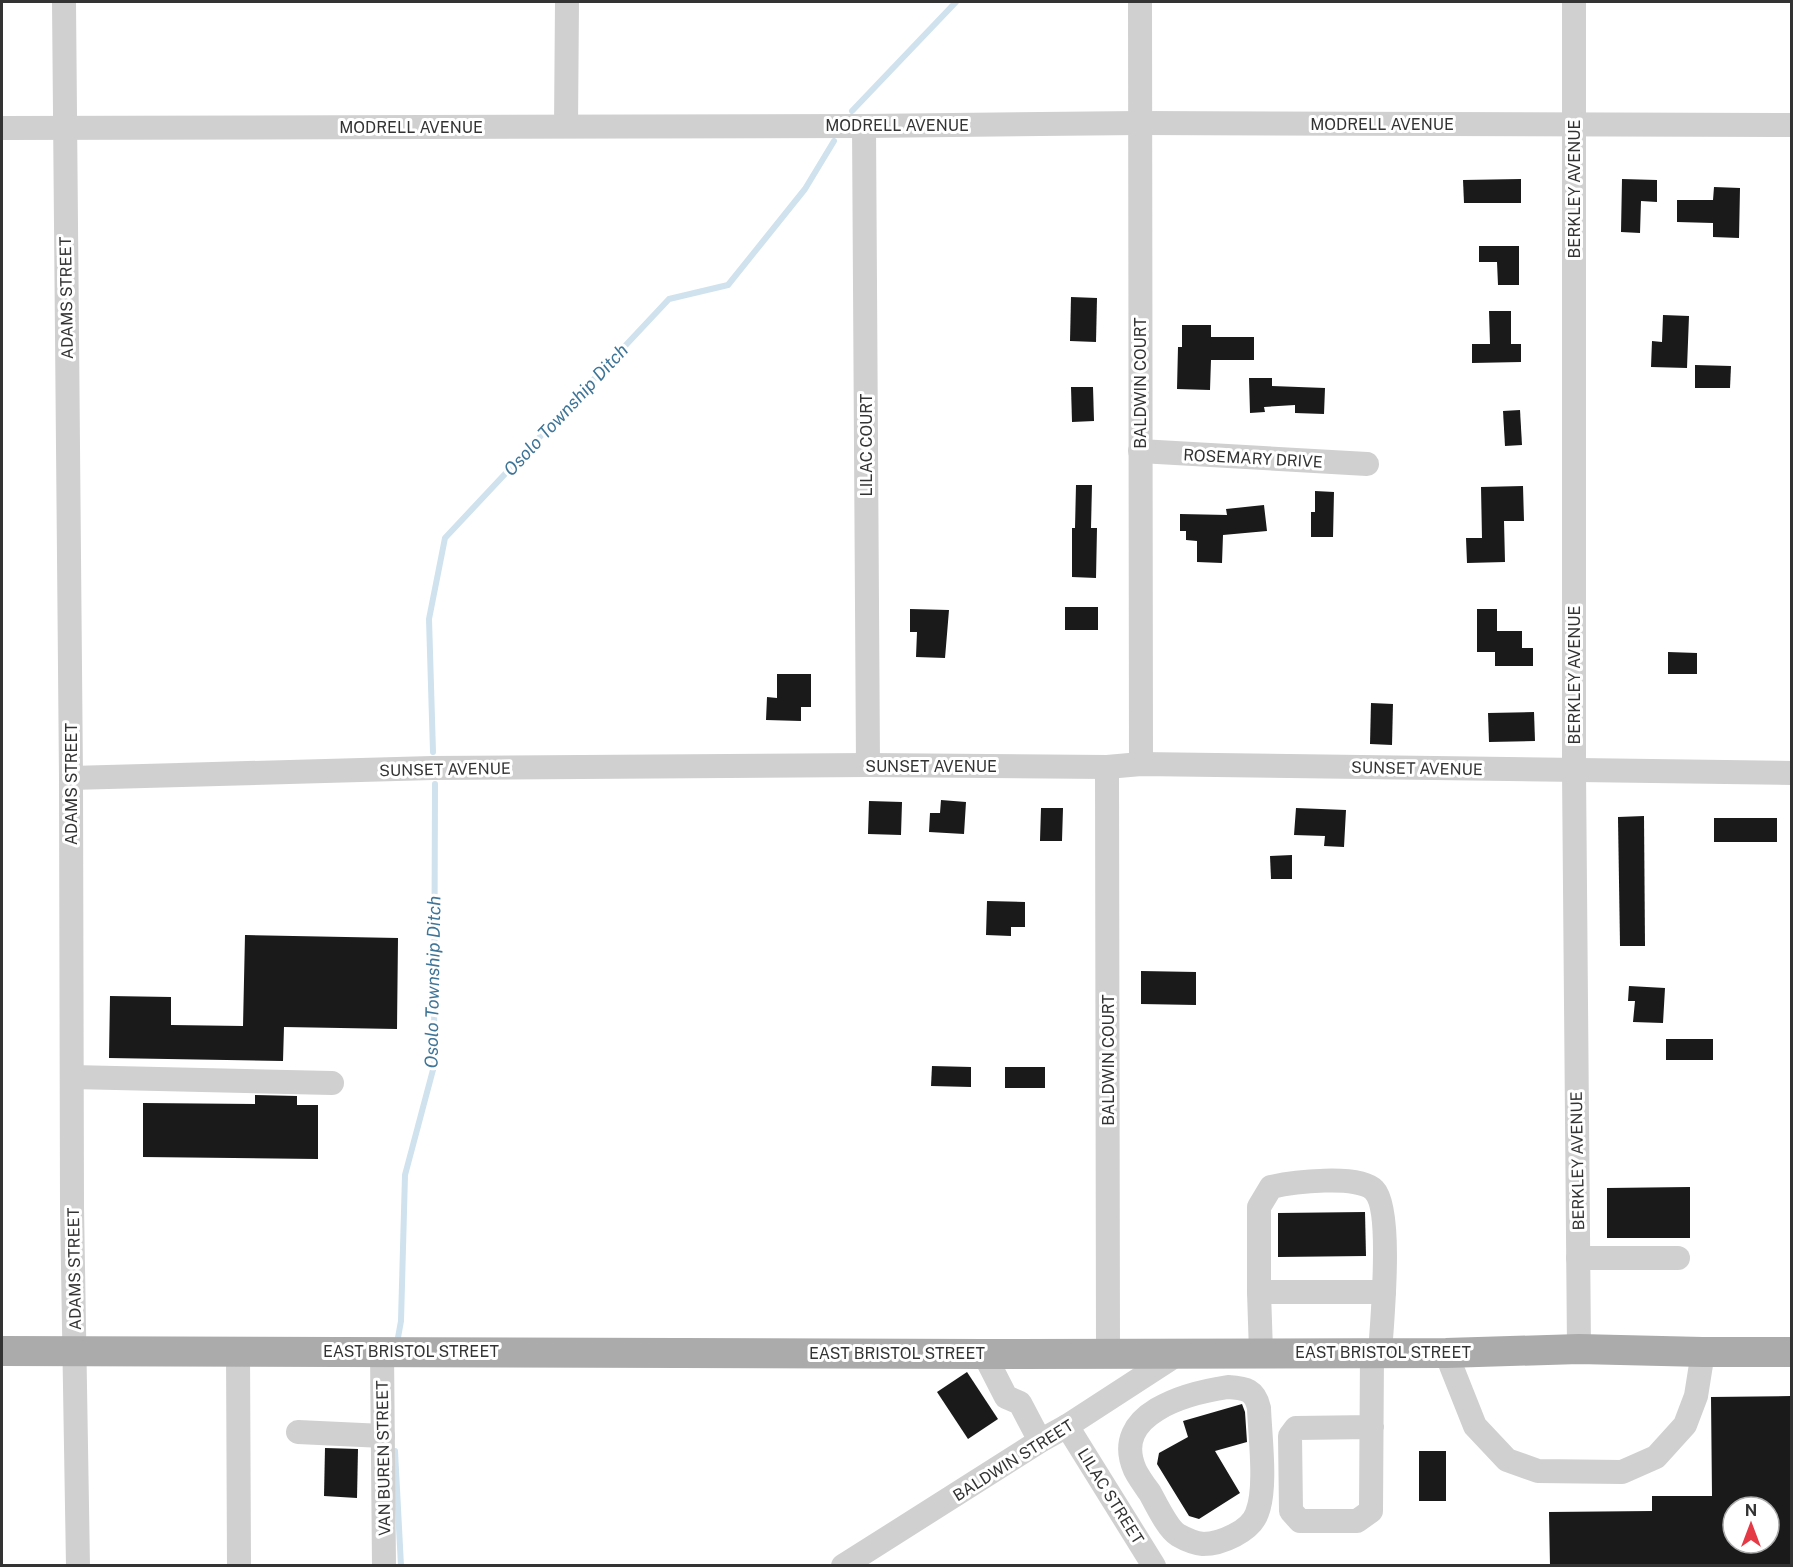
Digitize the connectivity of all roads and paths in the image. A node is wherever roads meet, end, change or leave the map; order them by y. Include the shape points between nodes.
1 (64, 2) edge
2 (567, 2) edge
3 (1140, 2) edge
4 (1574, 2) edge
5 (1139, 123) junction
6 (1574, 125) junction
7 (1791, 125) edge
8 (566, 126) junction
9 (864, 126) junction
10 (2, 128) edge
11 (64, 128) junction
12 (1140, 451) junction
13 (1367, 464) dead end
14 (1141, 764) junction
15 (867, 765) junction
16 (1107, 766) junction
17 (1574, 771) junction
18 (1791, 773) edge
19 (71, 778) junction
20 (72, 1077) junction
21 (332, 1083) dead end
22 (1578, 1258) junction
23 (1678, 1258) dead end
24 (1259, 1292) junction
25 (1384, 1292) junction
26 (1579, 1349) junction
27 (75, 1350) junction
28 (2, 1351) edge
29 (238, 1351) junction
30 (382, 1351) junction
31 (1180, 1352) junction
32 (1228, 1352) junction
33 (1261, 1352) junction
34 (1703, 1352) junction
35 (1791, 1352) edge
36 (1108, 1353) junction
37 (1376, 1353) junction
38 (1446, 1353) junction
39 (984, 1354) junction
40 (1227, 1387) junction
41 (1068, 1426) junction
42 (1372, 1427) junction
43 (298, 1432) dead end
44 (383, 1436) junction
45 (1040, 1441) junction
46 (1152, 1496) junction
47 (1123, 1516) junction
48 (850, 1564) edge
49 (78, 1566) edge
50 (239, 1566) edge
51 (384, 1566) edge
52 (1154, 1566) edge

1 - 11 street, ADAMS STREET
2 - 8 street
3 - 5 street, BALDWIN COURT
4 - 6 street, BERKLEY AVENUE
5 - 6 street, MODRELL AVENUE
5 - 9 street, MODRELL AVENUE
5 - 12 street, BALDWIN COURT
6 - 7 street, MODRELL AVENUE
6 - 17 street, BERKLEY AVENUE
8 - 9 street, MODRELL AVENUE
8 - 11 street, MODRELL AVENUE
9 - 15 street, LILAC COURT
10 - 11 street, MODRELL AVENUE
11 - 19 street, ADAMS STREET
12 - 13 street, ROSEMARY DRIVE
12 - 14 street, BALDWIN COURT
14 - 16 street, SUNSET AVENUE
14 - 17 street, SUNSET AVENUE
15 - 16 street, SUNSET AVENUE
15 - 19 street, SUNSET AVENUE via 432,768
16 - 36 street, BALDWIN COURT
17 - 18 street, SUNSET AVENUE
17 - 22 street, BERKLEY AVENUE
19 - 20 street, ADAMS STREET
20 - 21 street
20 - 27 street, ADAMS STREET
22 - 23 street
22 - 26 street, BERKLEY AVENUE
24 - 25 street
24 - 25 street via 1259,1207 1271,1187 1292,1182 1361,1181 1375,1190 1383,1209
24 - 33 street
25 - 37 street
26 - 34 main road, EAST BRISTOL STREET
26 - 38 main road, EAST BRISTOL STREET
27 - 28 main road, EAST BRISTOL STREET
27 - 29 main road, EAST BRISTOL STREET
27 - 49 street, ADAMS STREET
29 - 30 main road, EAST BRISTOL STREET
29 - 50 street
30 - 39 main road, EAST BRISTOL STREET
30 - 44 street, VAN BUREN STREET
31 - 32 main road, EAST BRISTOL STREET
31 - 36 main road, EAST BRISTOL STREET
31 - 41 street, BALDWIN STREET
32 - 33 main road, EAST BRISTOL STREET
32 - 40 street
33 - 37 main road, EAST BRISTOL STREET
34 - 35 main road, EAST BRISTOL STREET
34 - 38 street via 1696,1396 1685,1425 1656,1457 1622,1472 1538,1471 1507,1460 1475,1426
36 - 39 main road, EAST BRISTOL STREET
37 - 38 main road, EAST BRISTOL STREET
37 - 42 street
39 - 45 street via 1005,1397 1020,1403
40 - 46 street via 1162,1406 1138,1424 1131,1453 1135,1469
40 - 46 street via 1251,1391 1257,1399 1261,1485 1257,1515 1250,1525 1234,1534 1204,1544 1175,1533
41 - 45 street, BALDWIN STREET
41 - 47 street, LILAC STREET
42 - 42 street via 1371,1511 1357,1521 1300,1521 1291,1511 1290,1436 1296,1428
43 - 44 street
44 - 51 street, VAN BUREN STREET
45 - 48 street, BALDWIN STREET
46 - 47 street
47 - 52 street, LILAC STREET

